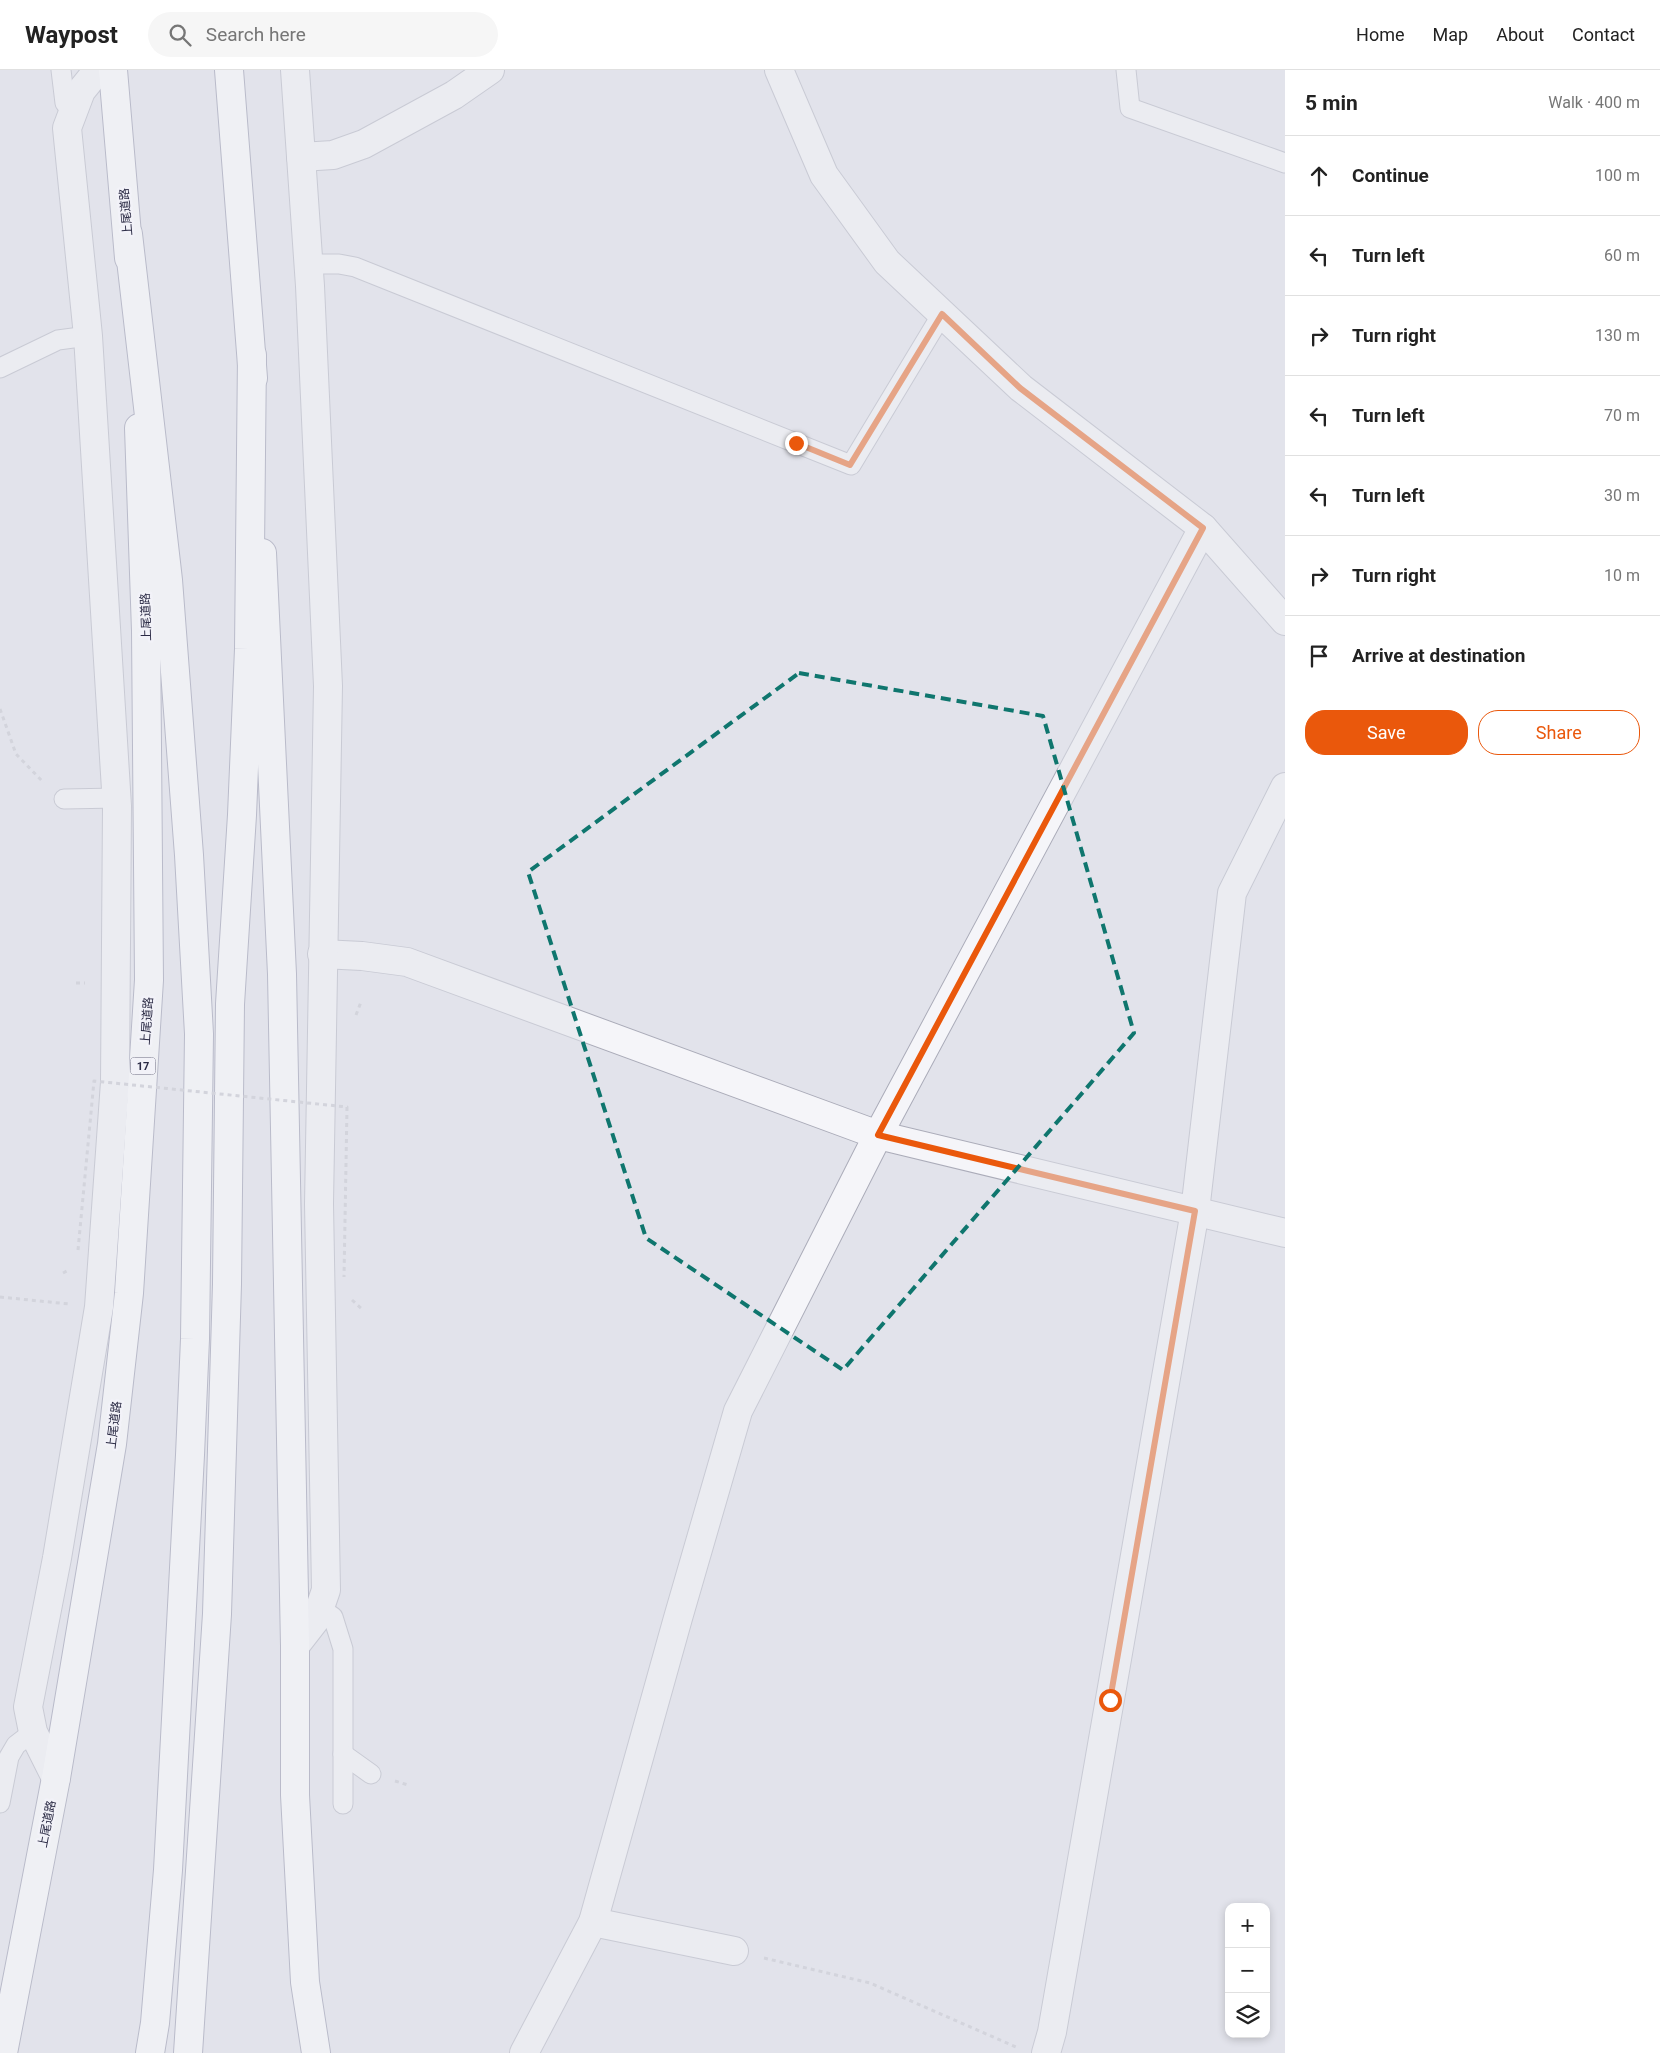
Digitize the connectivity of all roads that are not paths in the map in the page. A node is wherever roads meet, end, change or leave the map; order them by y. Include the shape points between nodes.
1 (61, 70) edge
2 (98, 70) edge
3 (113, 70) edge
4 (229, 70) edge
5 (295, 70) edge
6 (490, 70) edge
7 (779, 70) edge
8 (1126, 70) edge
9 (73, 112) junction
10 (301, 157) junction
11 (1285, 163) edge
12 (128, 234) junction
13 (308, 264) junction
14 (942, 314) junction
15 (88, 336) junction
16 (252, 355) junction
17 (0, 368) edge
18 (1203, 528) junction
19 (1285, 621) edge
20 (1285, 788) edge
21 (117, 798) junction
22 (64, 799) road end
23 (322, 954) junction
24 (878, 1135) junction
25 (1195, 1211) junction
26 (1285, 1233) edge
27 (320, 1608) junction
28 (295, 1646) junction
29 (33, 1732) junction
30 (343, 1754) junction
31 (371, 1774) dead end
32 (56, 1778) junction
33 (0, 1803) edge
34 (343, 1804) dead end
35 (593, 1922) junction
36 (734, 1950) road end
37 (1033, 2051) edge
38 (3, 2053) edge
39 (150, 2053) edge
40 (188, 2053) edge
41 (316, 2053) edge
42 (524, 2053) edge

1 - 9 lane via 66,103
2 - 9 street via 81,91
3 - 12 highway, 上尾道路 / 17
4 - 16 highway
5 - 10 street
6 - 10 street via 454,95 364,144 333,155
7 - 14 street via 824,174 887,262
8 - 11 lane via 1130,108
9 - 15 street via 67,128
10 - 13 street
12 - 32 highway, 上尾道路 / 17 via 140,442 146,631 150,980 128,1293 113,1435
12 - 39 highway via 168,580 199,1034 190,1455 168,1870
13 - 14 lane via 355,267 850,465
13 - 23 street via 328,686
14 - 18 street via 1020,388
15 - 17 lane via 58,340
15 - 21 street
16 - 28 highway via 282,974
16 - 40 highway via 249,649 230,1004 227,1284 218,1614
18 - 19 street
18 - 24 street
20 - 25 street via 1232,893
21 - 22 lane
21 - 29 street via 114,1082 99,1307 57,1558 28,1707
23 - 24 street via 408,962
23 - 27 street via 319,1204 326,1590
24 - 25 street
24 - 35 street via 738,1411
25 - 26 street
25 - 37 street via 1052,2032
27 - 28 street via 316,1619
27 - 30 lane via 333,1617 343,1649
28 - 41 highway via 296,1795 305,1982
29 - 32 street
29 - 33 lane via 16,1745 10,1757
30 - 31 lane
30 - 34 lane
32 - 38 highway, 上尾道路 / 17
35 - 36 street
35 - 42 street

